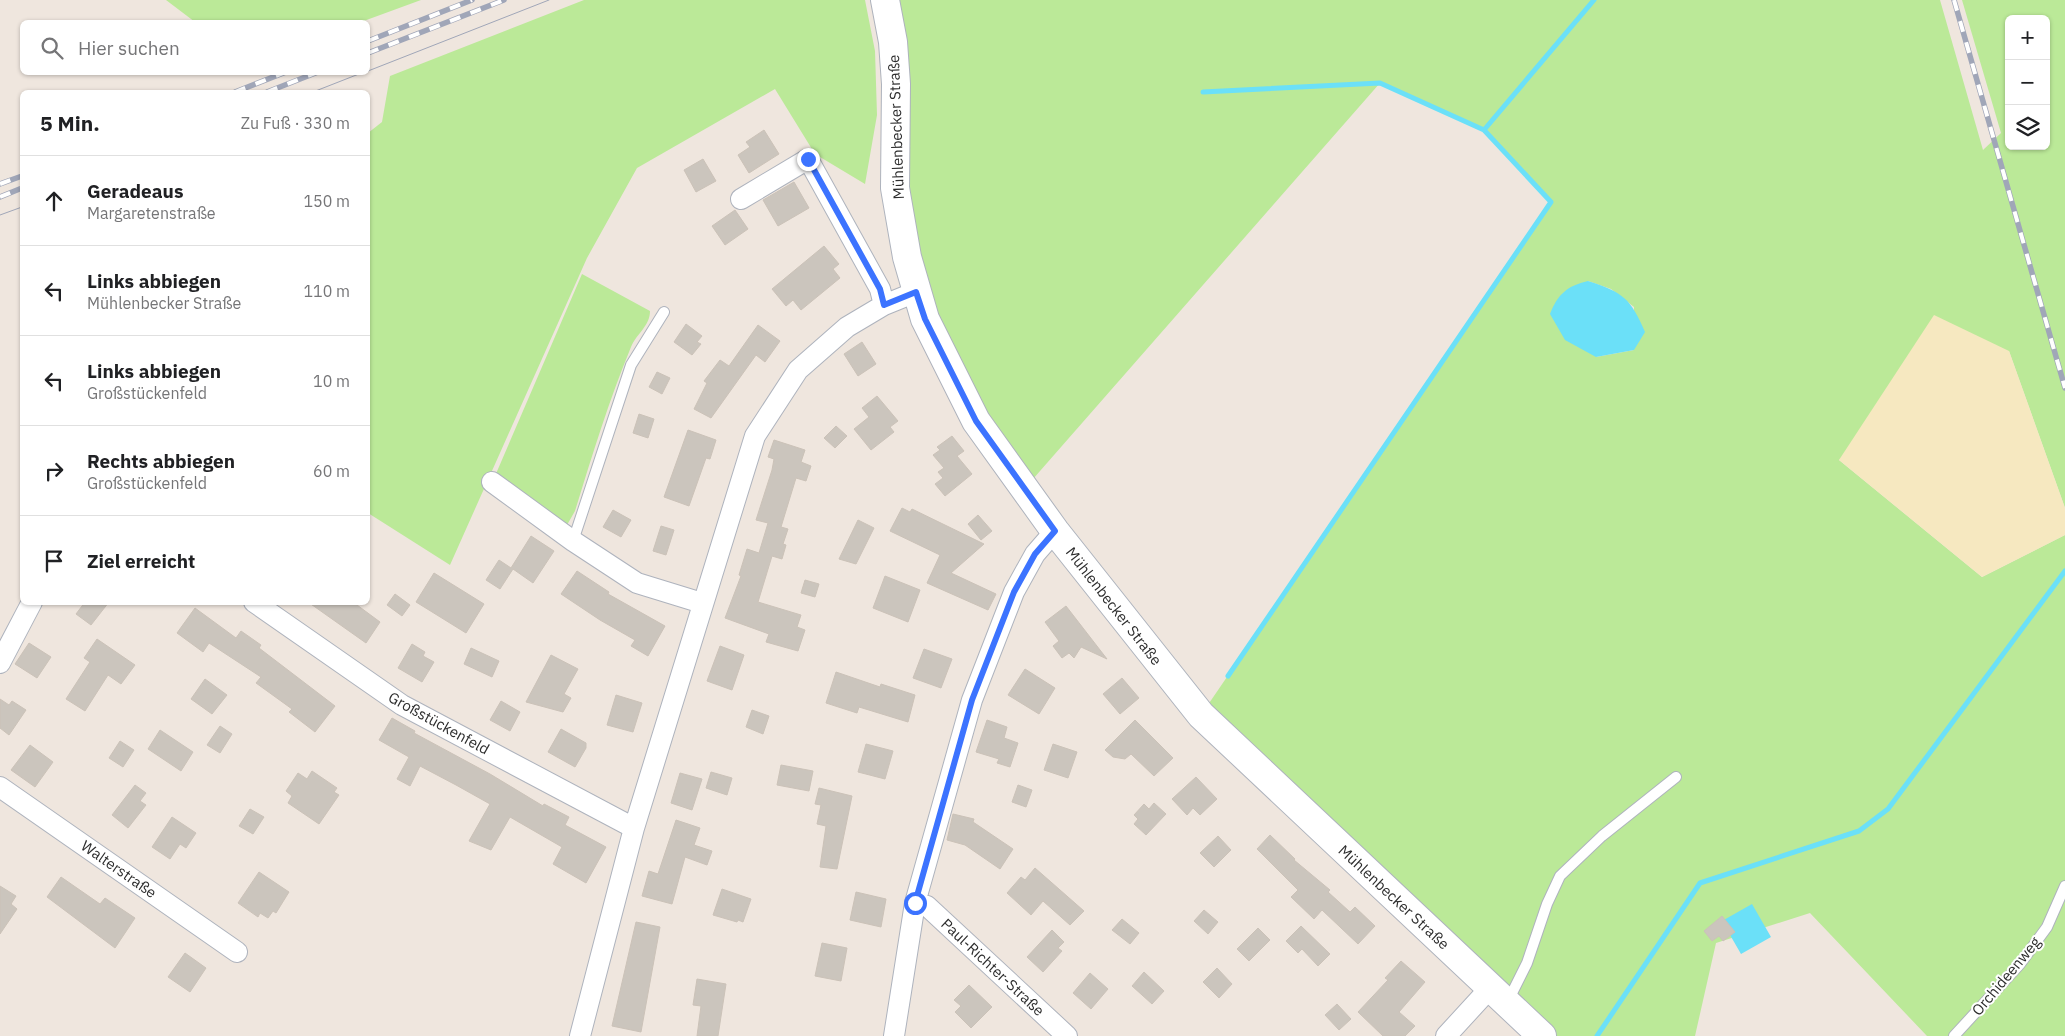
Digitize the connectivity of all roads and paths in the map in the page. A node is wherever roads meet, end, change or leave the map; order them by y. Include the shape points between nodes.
1 (885, 0) edge
2 (741, 200) dead end
3 (916, 292) junction
4 (884, 305) junction
5 (664, 312) dead end
6 (492, 482) dead end
7 (1055, 531) junction
8 (573, 541) junction
9 (702, 603) junction
10 (30, 605) edge
11 (258, 605) edge
12 (0, 663) edge
13 (1676, 777) dead end
14 (0, 787) edge
15 (634, 828) junction
16 (2065, 886) edge
17 (915, 903) junction
18 (237, 952) dead end
19 (1499, 995) junction
20 (580, 1036) edge
21 (894, 1036) edge
22 (1067, 1036) edge
23 (1446, 1036) edge
24 (1542, 1036) edge
25 (1954, 1036) edge

1 - 3 main road, Mühlenbecker Straße via 896,84 895,188
2 - 4 street via 808,159 880,289
3 - 4 street
3 - 7 main road, Mühlenbecker Straße via 925,319 976,421
4 - 9 street via 847,327 798,370 755,436
5 - 8 lane via 631,365
6 - 8 street
7 - 17 street via 1035,554 1014,592 972,700
7 - 19 main road, Mühlenbecker Straße via 1201,715
8 - 9 street via 637,583
9 - 15 street
10 - 12 street
11 - 15 street, Großstückenfeld via 402,704
13 - 19 lane via 1602,836 1560,876 1527,964
14 - 18 street, Walterstraße
15 - 20 street
16 - 25 lane, Orchideenweg via 2047,927 2025,957
17 - 21 street
17 - 22 street, Paul-Richter-Straße via 927,906
19 - 23 street
19 - 24 main road, Mühlenbecker Straße

